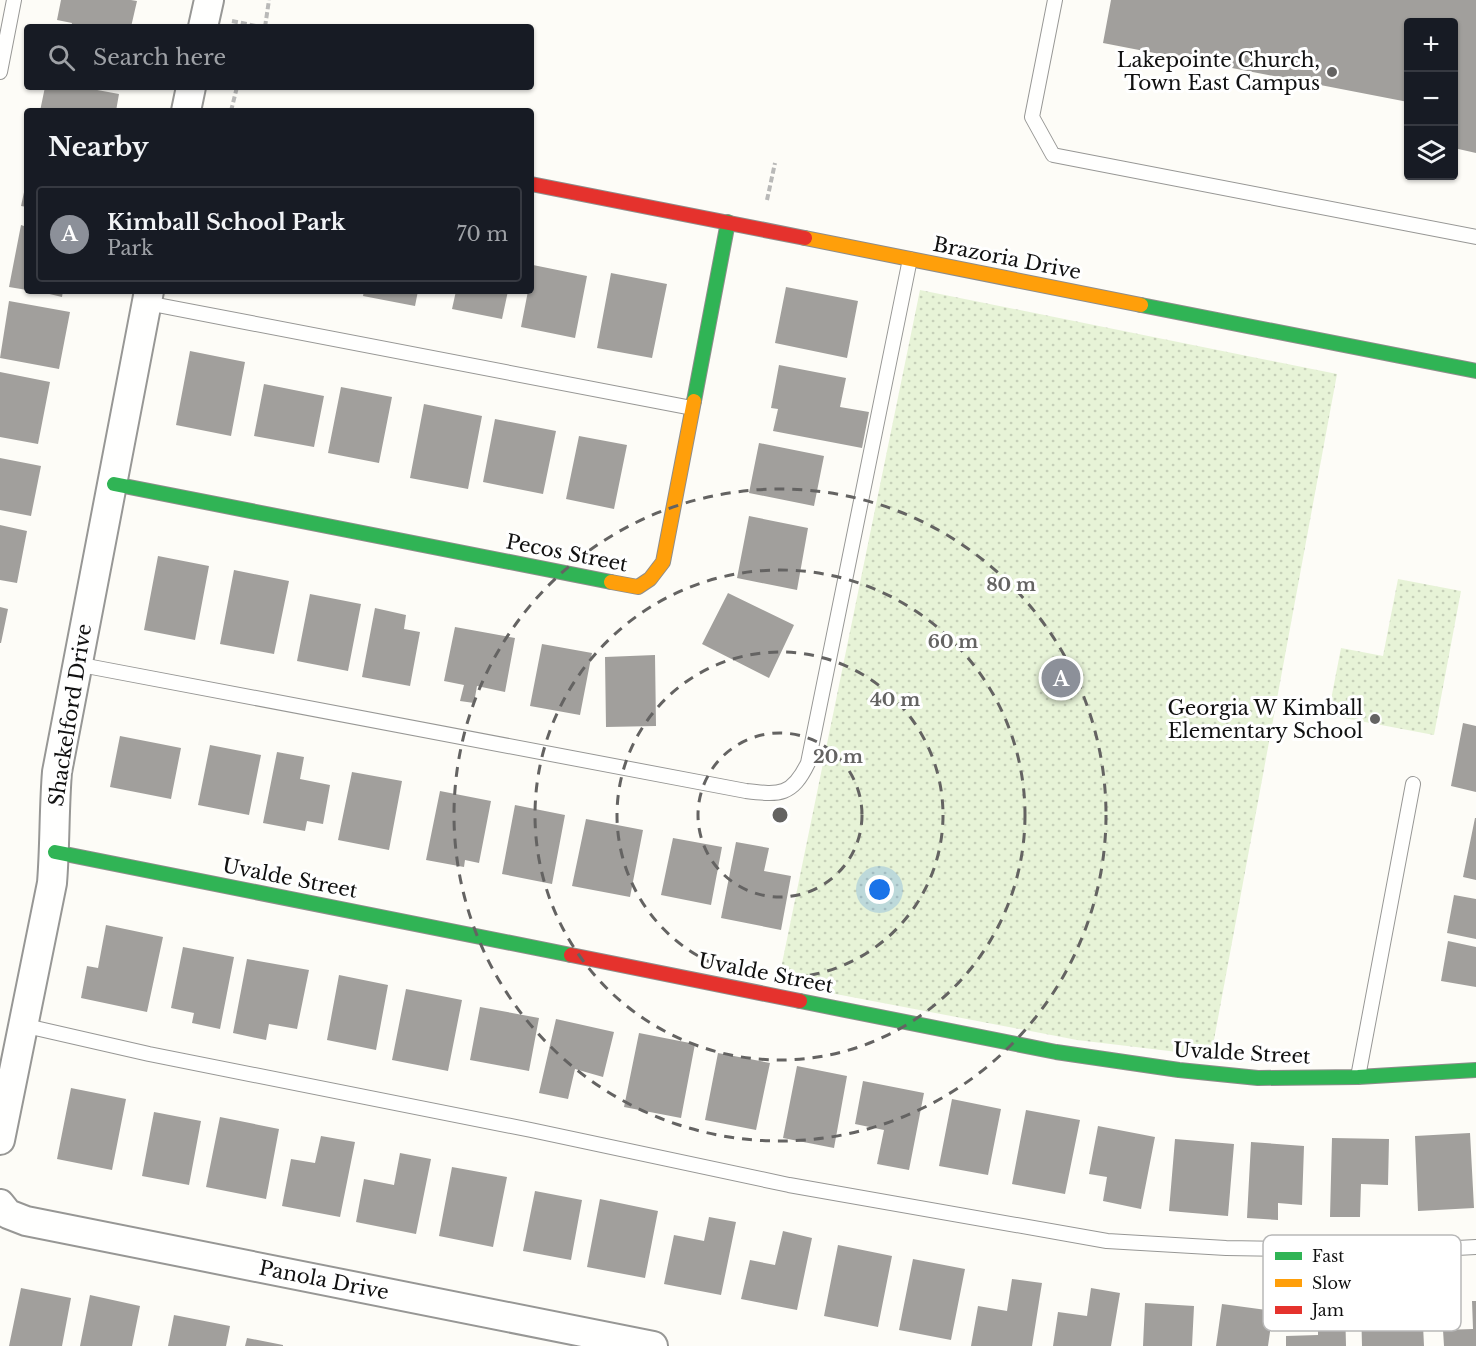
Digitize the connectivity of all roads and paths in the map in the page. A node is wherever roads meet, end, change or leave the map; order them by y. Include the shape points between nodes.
1 (14, 0) edge
2 (209, 0) edge
3 (269, 0) edge
4 (1055, 0) edge
5 (204, 24) edge
6 (265, 24) edge
7 (0, 72) edge
8 (190, 90) edge
9 (236, 90) edge
10 (187, 108) edge
11 (232, 108) edge
12 (775, 162) dead end
13 (534, 185) edge
14 (728, 222) junction
15 (761, 229) junction
16 (1476, 237) edge
17 (910, 259) junction
18 (148, 297) edge
19 (1476, 371) edge
20 (692, 408) junction
21 (114, 484) junction
22 (76, 664) junction
23 (1413, 784) dead end
24 (55, 852) junction
25 (22, 1025) junction
26 (1476, 1070) edge
27 (1358, 1077) junction
28 (0, 1140) edge
29 (0, 1204) edge
30 (1476, 1247) edge
31 (1461, 1248) edge
32 (1263, 1249) edge
33 (596, 1340) edge
34 (653, 1346) edge

1 - 7 lane
2 - 5 street
3 - 6 path
4 - 16 lane via 1032,117 1053,155
8 - 10 street
9 - 11 path
12 - 15 path
13 - 14 street, Brazoria Drive
14 - 15 street, Brazoria Drive
14 - 20 street, Pecos Street
15 - 17 street, Brazoria Drive
17 - 19 street, Brazoria Drive
17 - 22 lane via 808,763 796,785 788,790 775,795 746,792
18 - 20 lane
18 - 21 street, Shackelford Drive
20 - 21 street, Pecos Street via 663,562 638,587
21 - 22 street, Shackelford Drive
22 - 24 street, Shackelford Drive via 57,772 52,823
23 - 27 lane
24 - 25 street, Shackelford Drive
24 - 27 street, Uvalde Street via 1056,1052 1258,1078
25 - 28 street, Shackelford Drive
25 - 32 lane via 789,1185 1107,1241
26 - 27 street, Uvalde Street
29 - 33 street, Panola Drive via 8,1214 26,1221
30 - 31 lane
33 - 34 street, Panola Drive

